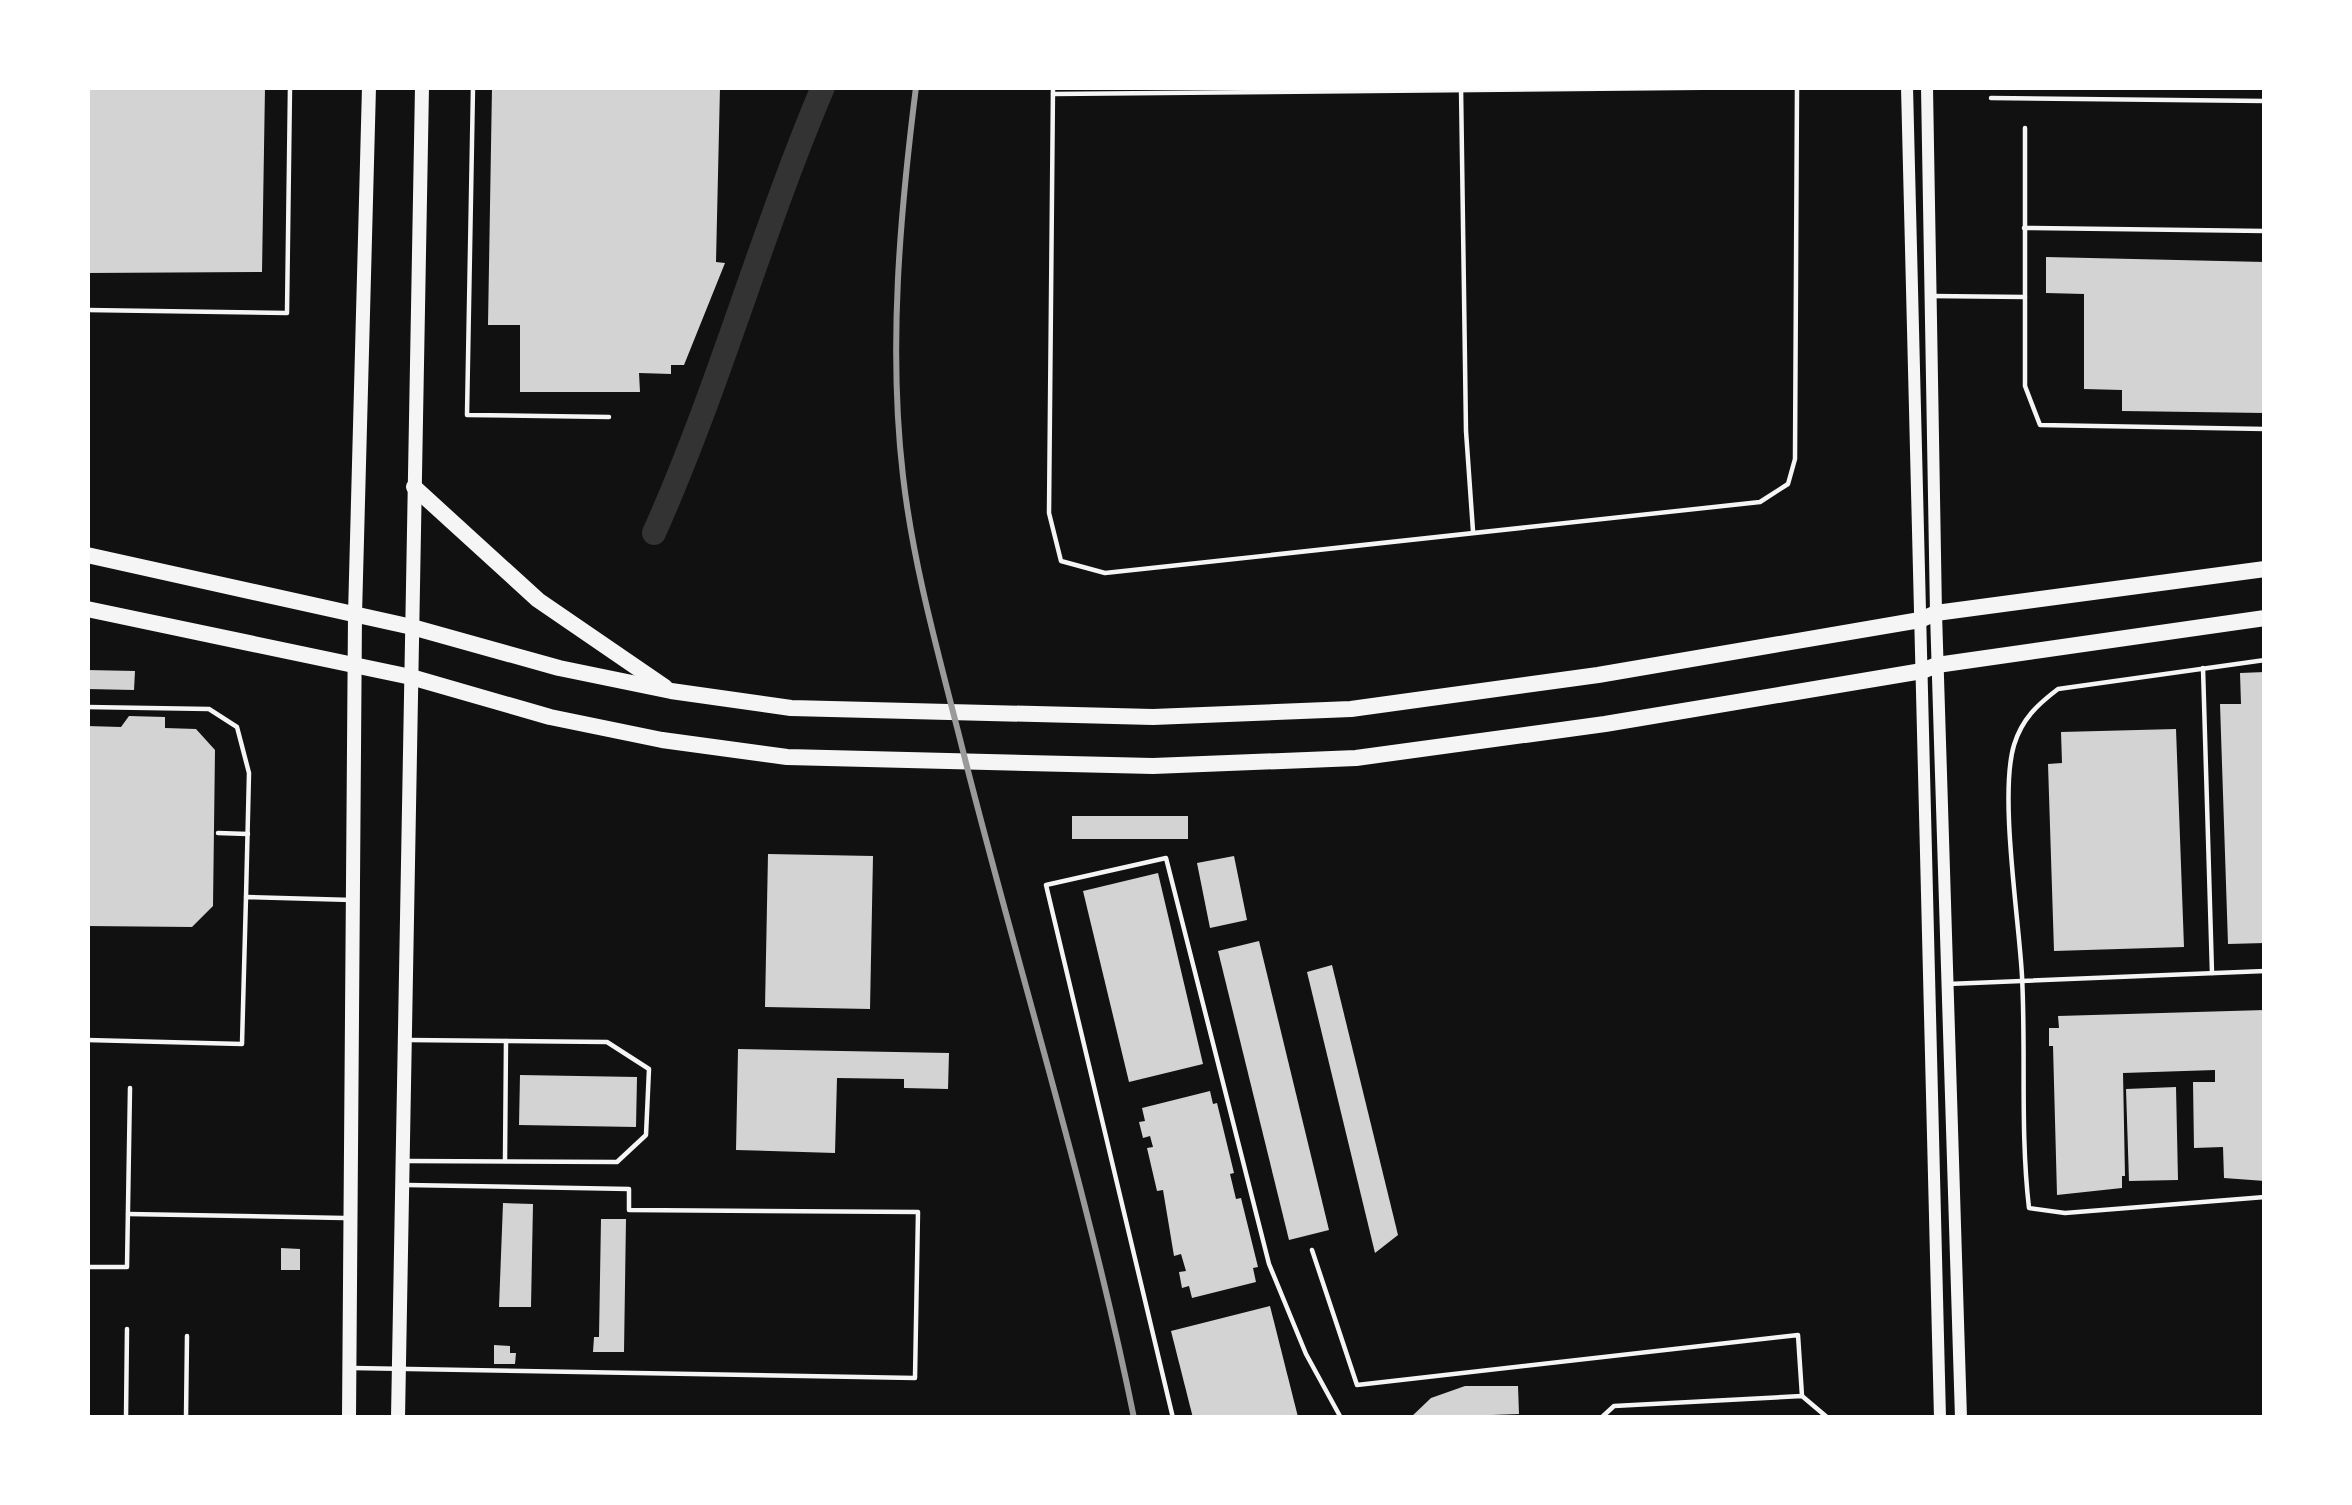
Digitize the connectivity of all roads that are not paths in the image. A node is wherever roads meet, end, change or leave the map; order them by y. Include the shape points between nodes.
1 (290, 87) edge
2 (369, 87) edge
3 (422, 87) edge
4 (473, 87) edge
5 (1784, 87) edge
6 (1797, 87) edge
7 (1907, 87) edge
8 (1928, 87) edge
9 (2092, 87) edge
10 (1461, 89) edge
11 (1053, 91) edge
12 (1991, 98) dead end
13 (2092, 98) junction
14 (2265, 101) edge
15 (2025, 128) dead end
16 (2024, 228) junction
17 (2265, 231) edge
18 (1931, 296) junction
19 (2025, 297) junction
20 (87, 310) edge
21 (609, 418) dead end
22 (2265, 429) edge
23 (414, 487) junction
24 (1473, 533) junction
25 (87, 555) edge
26 (2265, 569) edge
27 (87, 610) edge
28 (355, 615) junction
29 (1928, 617) junction
30 (2265, 619) edge
31 (412, 627) junction
32 (2265, 660) edge
33 (354, 666) junction
34 (1929, 668) junction
35 (2203, 668) junction
36 (411, 677) junction
37 (671, 691) junction
38 (87, 706) edge
39 (218, 833) dead end
40 (248, 833) junction
41 (246, 897) junction
42 (353, 900) junction
43 (2265, 971) edge
44 (2212, 974) junction
45 (2023, 981) junction
46 (1948, 984) junction
47 (87, 1040) edge
48 (404, 1040) junction
49 (506, 1041) junction
50 (130, 1088) dead end
51 (401, 1161) junction
52 (505, 1161) junction
53 (401, 1185) junction
54 (2265, 1197) edge
55 (128, 1214) junction
56 (351, 1218) junction
57 (1312, 1250) dead end
58 (87, 1267) edge
59 (127, 1329) dead end
60 (187, 1336) dead end
61 (350, 1368) junction
62 (398, 1368) junction
63 (1802, 1396) junction
64 (126, 1418) edge
65 (186, 1418) edge
66 (349, 1418) edge
67 (398, 1418) edge
68 (1173, 1418) edge
69 (1342, 1418) edge
70 (1601, 1418) edge
71 (1828, 1418) edge
72 (1940, 1418) edge
73 (1961, 1418) edge

1 - 20 lane via 287,313
2 - 28 main road
3 - 23 main road
4 - 21 lane via 467,415
5 - 10 lane
6 - 24 lane via 1795,459 1788,484 1760,502
7 - 29 street
8 - 18 street
9 - 13 lane
10 - 11 lane
10 - 24 lane
11 - 24 lane via 1049,513 1061,560 1105,572
12 - 13 lane
13 - 14 lane
15 - 16 lane
16 - 17 lane
16 - 19 lane
18 - 19 lane
18 - 29 street
19 - 22 lane via 2025,386 2041,425
23 - 31 main road
23 - 37 main road via 538,600
25 - 28 main road
26 - 29 main road
27 - 33 main road
28 - 31 main road
28 - 33 main road
29 - 34 street
29 - 37 main road via 1472,694 1261,715 791,708
30 - 34 main road
31 - 36 main road
31 - 37 main road
32 - 35 lane
33 - 36 main road
33 - 42 main road
34 - 36 main road via 1437,749 1153,766 788,757 550,717
34 - 46 street
34 - 72 street
35 - 44 lane
35 - 45 lane via 2058,689 2030,709 2013,747 2010,799
36 - 48 main road
38 - 40 lane via 209,709 237,727 249,773
39 - 40 lane
40 - 41 lane
41 - 42 lane
41 - 47 lane via 242,1044
42 - 56 main road
43 - 44 lane
44 - 45 lane
45 - 46 lane
45 - 54 lane via 2029,1208 2065,1213
46 - 73 street
48 - 49 lane
48 - 51 main road
49 - 52 lane
49 - 52 lane via 607,1042 649,1069 646,1135 617,1162
50 - 55 lane
51 - 52 lane
51 - 53 main road
53 - 62 main road
53 - 62 lane via 629,1189 629,1210 918,1212 915,1378
55 - 56 lane
55 - 58 lane via 127,1268
56 - 61 main road
57 - 63 lane via 1357,1385 1798,1335
59 - 64 lane
60 - 65 lane
61 - 62 lane
61 - 66 main road
62 - 67 main road
63 - 70 lane via 1614,1406
63 - 71 lane
68 - 69 lane via 1046,885 1166,858 1270,1264

